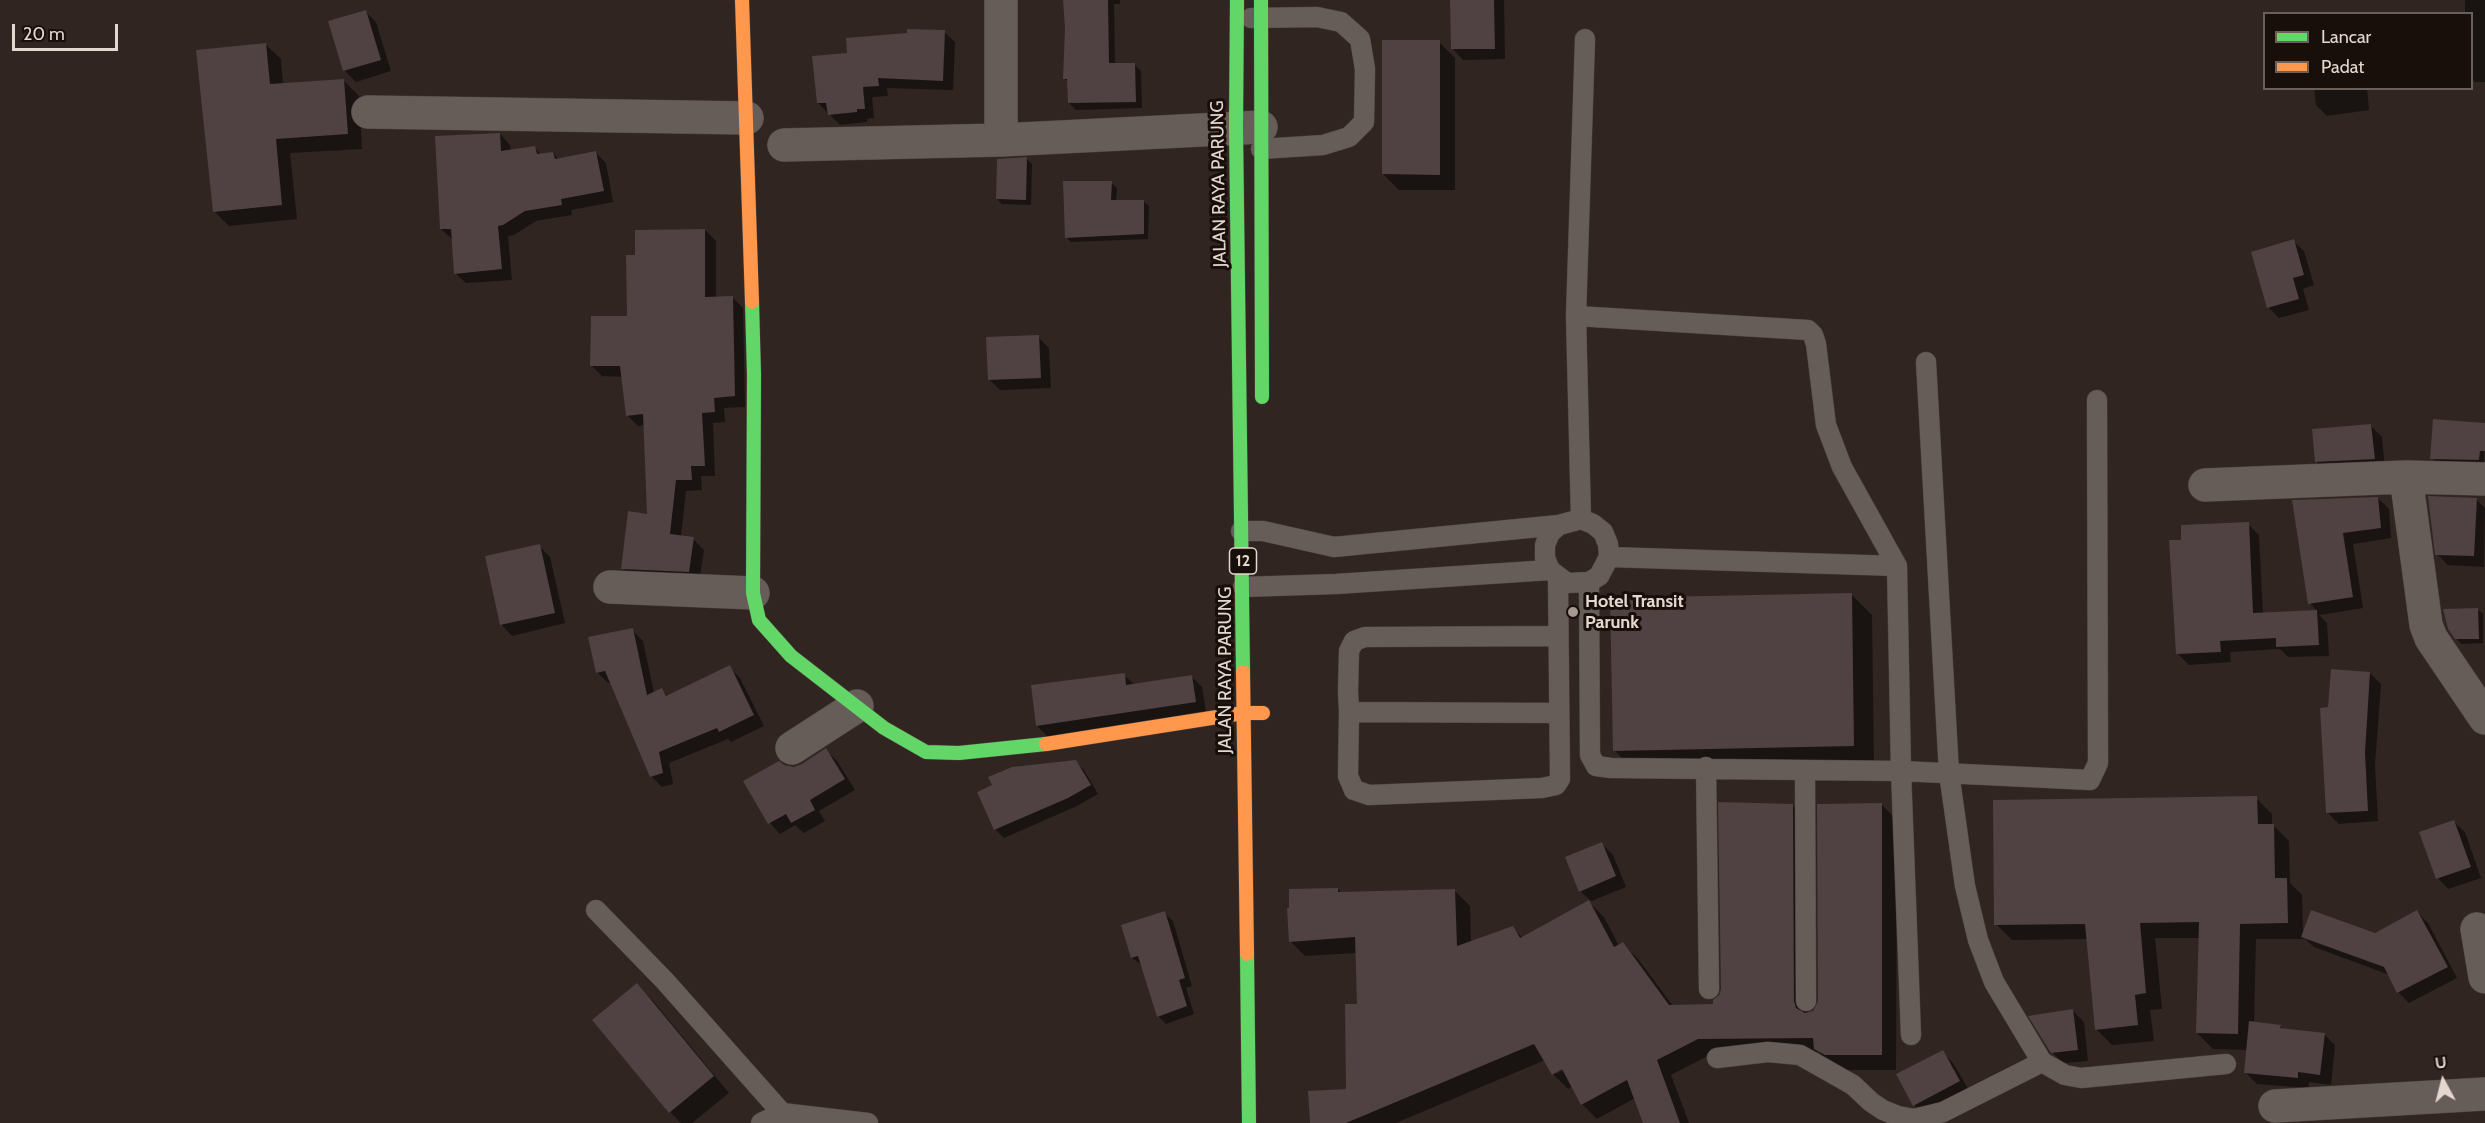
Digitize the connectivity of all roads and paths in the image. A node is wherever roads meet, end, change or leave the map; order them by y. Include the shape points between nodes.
1 (742, 0) edge
2 (1001, 0) edge
3 (1237, 9) edge
4 (1261, 9) edge
5 (1585, 39) dead end
6 (368, 112) dead end
7 (747, 118) junction
8 (1253, 135) junction
9 (1001, 140) junction
10 (784, 145) dead end
11 (1576, 316) junction
12 (1926, 362) dead end
13 (2097, 400) dead end
14 (1262, 412) dead end
15 (2406, 477) junction
16 (2485, 479) edge
17 (2205, 485) dead end
18 (1581, 519) junction
19 (1559, 525) junction
20 (1241, 531) junction
21 (1609, 557) junction
22 (1897, 566) junction
23 (1554, 574) junction
24 (1589, 582) junction
25 (610, 587) dead end
26 (1258, 587) junction
27 (753, 593) junction
28 (1558, 636) junction
29 (857, 705) junction
30 (1349, 712) junction
31 (1244, 713) junction
32 (1263, 713) dead end
33 (1559, 713) junction
34 (2485, 718) edge
35 (792, 748) dead end
36 (1706, 768) junction
37 (1805, 770) junction
38 (1901, 771) junction
39 (1949, 773) junction
40 (596, 910) dead end
41 (2477, 929) dead end
42 (2485, 977) edge
43 (1709, 989) dead end
44 (1806, 1001) dead end
45 (1911, 1035) dead end
46 (1717, 1058) dead end
47 (2042, 1062) junction
48 (2226, 1064) dead end
49 (2485, 1094) edge
50 (2275, 1106) dead end
51 (782, 1113) junction
52 (761, 1123) edge
53 (868, 1123) edge
54 (1249, 1123) edge

1 - 7 main road
2 - 9 street
3 - 4 lane
3 - 8 main road, JALAN RAYA PARUNG / 12
4 - 8 main road, JALAN RAYA PARUNG / 12
4 - 8 lane via 1341,22 1360,39 1365,69 1364,122 1349,137 1323,145
5 - 11 lane
6 - 7 street
7 - 27 main road via 754,375
8 - 9 street
8 - 14 main road, JALAN RAYA PARUNG / 12
8 - 20 main road, JALAN RAYA PARUNG / 12
9 - 10 street
11 - 18 lane
11 - 22 lane via 1808,330 1816,344 1826,425 1838,457
12 - 39 lane
13 - 39 lane via 2095,773 2090,780
15 - 16 street
15 - 17 street
15 - 34 street via 2426,626 2430,638
18 - 19 lane
18 - 21 lane via 1603,532
19 - 20 lane via 1334,547 1263,531
19 - 23 lane via 1545,545 1545,558
20 - 26 main road, JALAN RAYA PARUNG / 12
21 - 22 lane
21 - 24 lane via 1599,576
22 - 38 lane
23 - 24 lane via 1567,583
23 - 26 lane
23 - 28 lane
24 - 36 lane via 1592,761 1603,768
25 - 27 street
26 - 31 main road, JALAN RAYA PARUNG / 12
27 - 29 main road via 759,620 791,656
28 - 30 lane via 1365,637 1354,641 1348,651
28 - 33 lane
29 - 31 main road via 884,728 926,752 1068,742
29 - 35 street
30 - 33 lane
30 - 33 lane via 1348,776 1354,790 1369,795 1556,785 1560,779
31 - 32 main road
31 - 54 main road, JALAN RAYA PARUNG / 12
36 - 37 lane
36 - 43 lane
37 - 38 lane
37 - 44 lane
38 - 39 lane
38 - 45 lane
39 - 47 lane via 1965,886 1978,940 1994,982
40 - 51 lane
41 - 42 street
46 - 47 lane via 1768,1052 1800,1054 1853,1085 1883,1110 1914,1119 1943,1112
47 - 48 lane via 2065,1075 2081,1078
49 - 50 street
51 - 52 lane
51 - 53 lane

